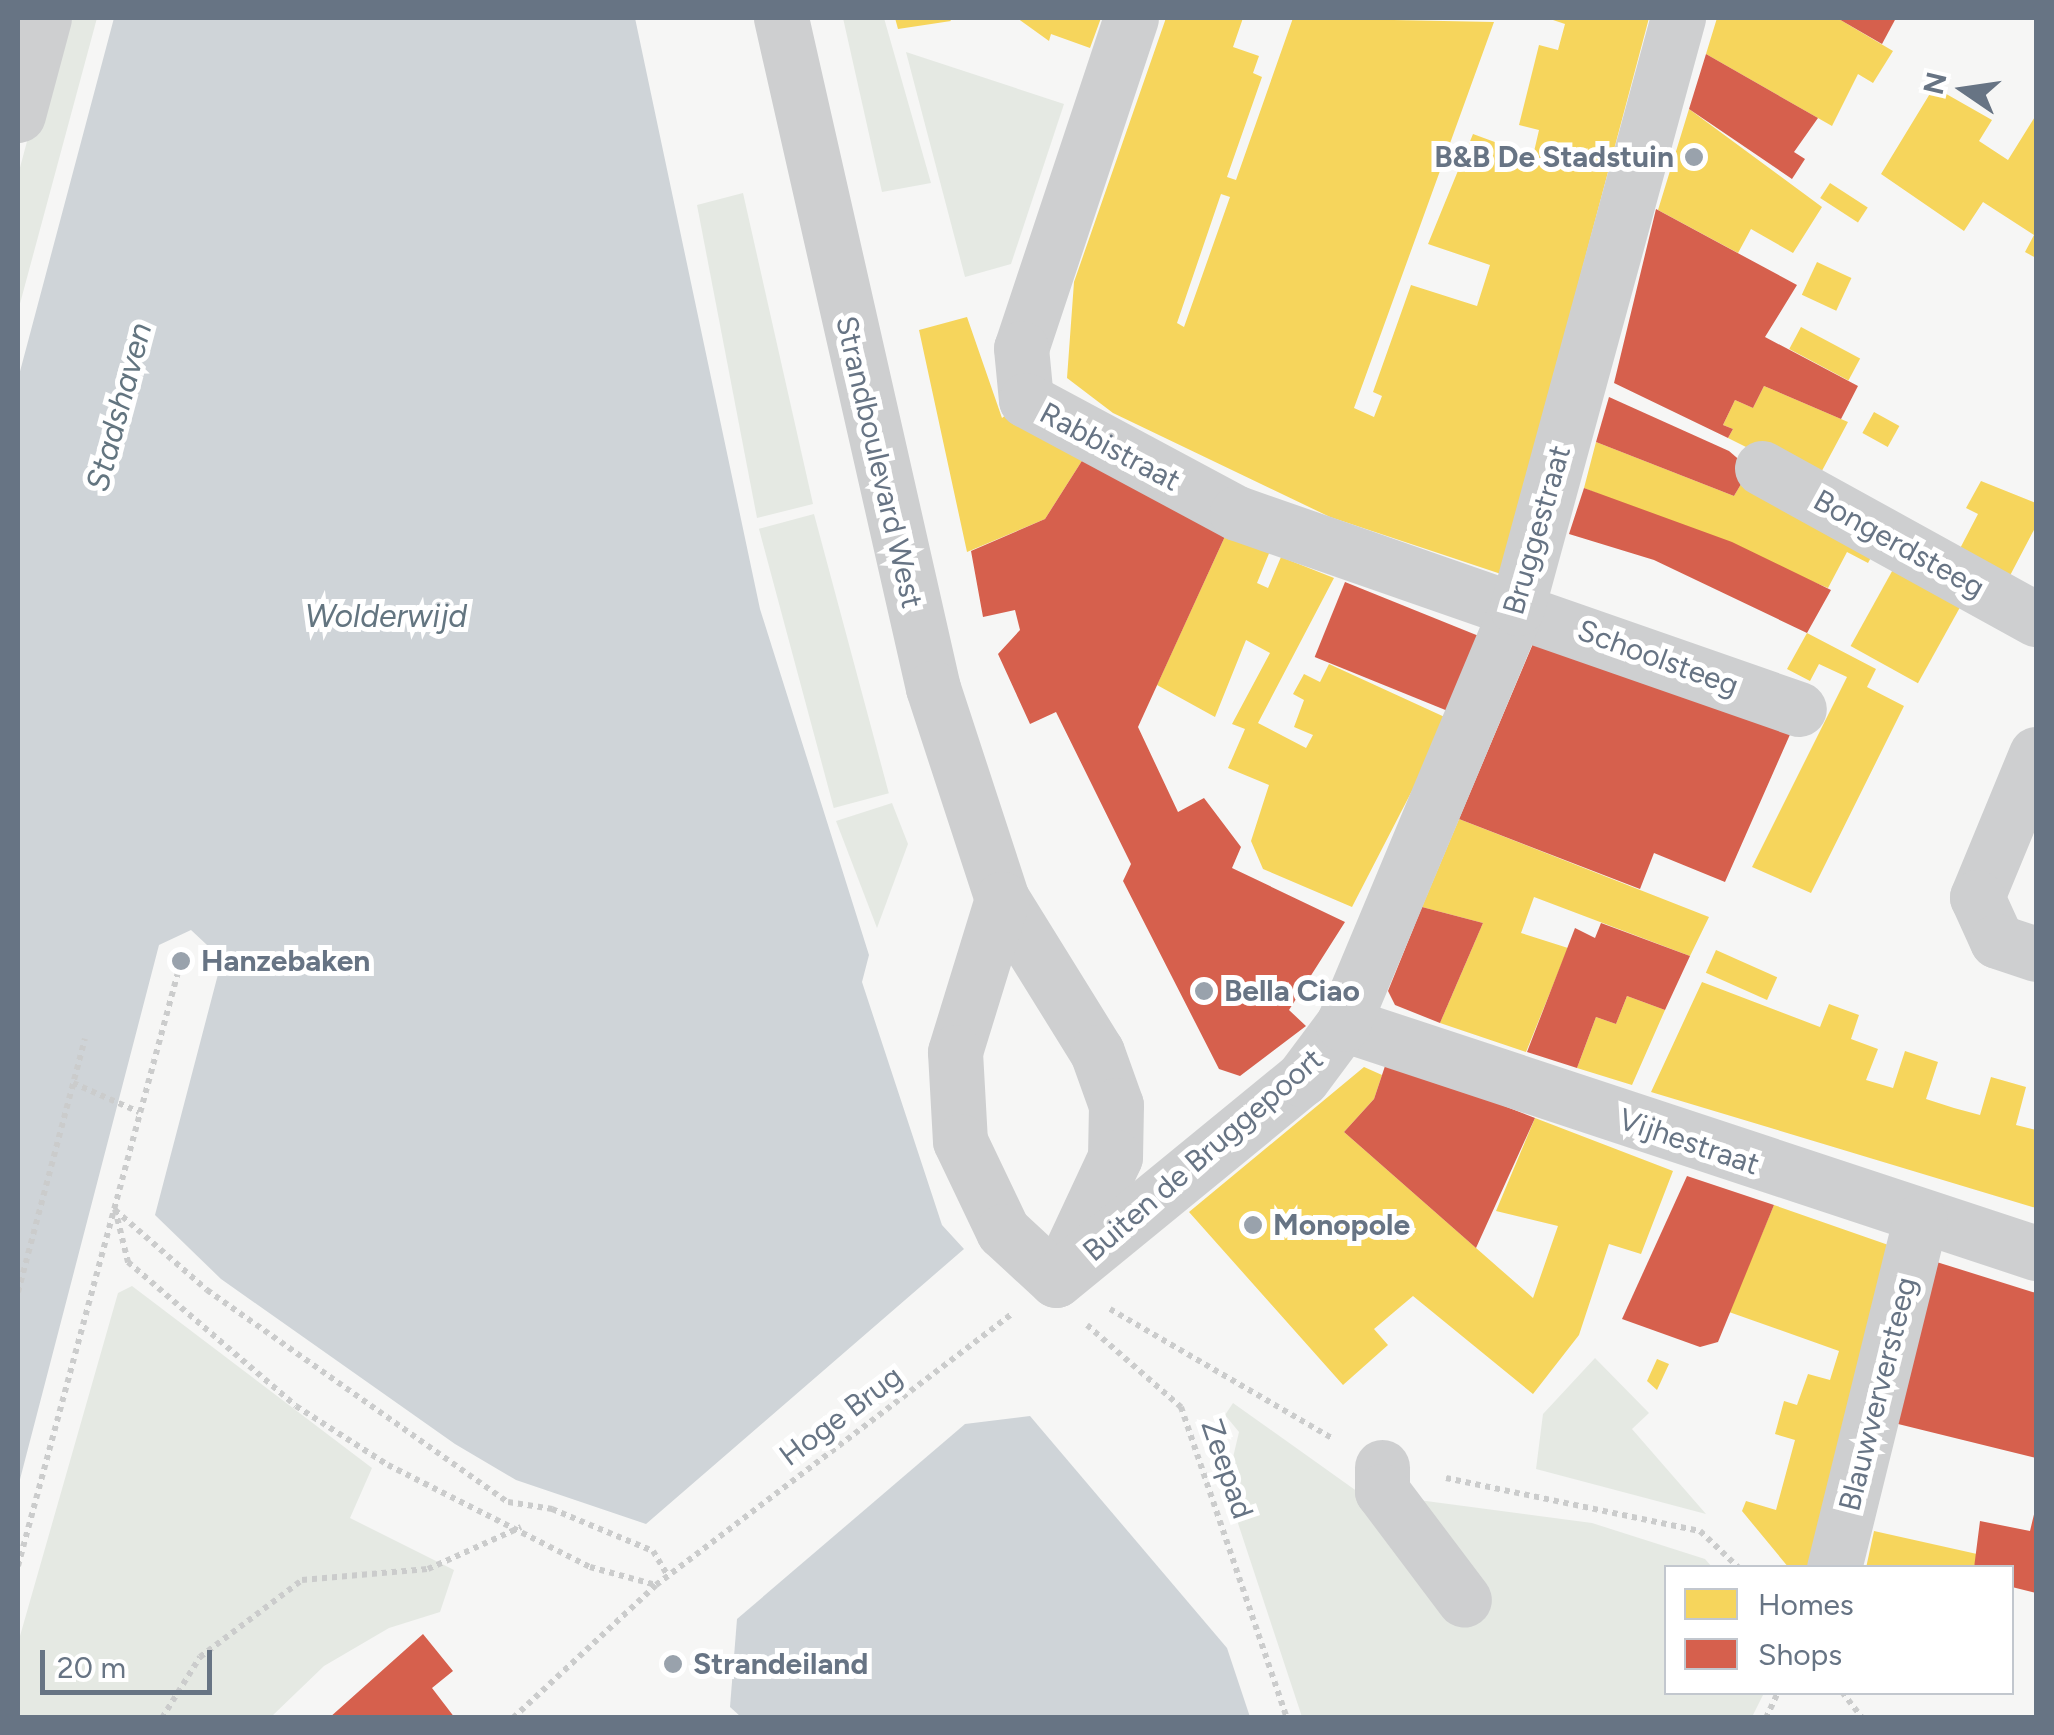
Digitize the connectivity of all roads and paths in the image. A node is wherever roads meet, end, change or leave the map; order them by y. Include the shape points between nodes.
1 (781, 18) edge
2 (1131, 18) edge
3 (1678, 18) edge
4 (34, 30) edge
5 (18, 115) edge
6 (1762, 468) dead end
7 (1517, 608) junction
8 (2036, 619) edge
9 (1799, 709) dead end
10 (2036, 754) edge
11 (1002, 899) junction
12 (2036, 954) edge
13 (181, 961) dead end
14 (1343, 1024) junction
15 (85, 1039) dead end
16 (73, 1083) junction
17 (140, 1112) junction
18 (115, 1210) junction
19 (1920, 1220) junction
20 (2036, 1253) edge
21 (18, 1292) edge
22 (1038, 1294) junction
23 (1382, 1468) dead end
24 (521, 1526) junction
25 (1835, 1565) edge
26 (18, 1566) edge
27 (668, 1576) junction
28 (656, 1585) junction
29 (1464, 1600) dead end
30 (1777, 1695) edge
31 (1844, 1695) edge
32 (162, 1718) edge
33 (513, 1718) edge
34 (1287, 1718) edge
35 (1766, 1718) edge
36 (1862, 1718) edge

1 - 11 street, Strandboulevard West via 885,504
2 - 7 street, Rabbistraat via 1021,348 1026,400 1237,513
3 - 7 street, Bruggestraat
4 - 5 street
6 - 8 street, Bongerdsteeg
7 - 9 street, Schoolsteeg
7 - 14 street, Bruggestraat
10 - 12 street via 1977,897 1997,941
11 - 22 street via 955,1052 960,1140
11 - 22 street, Strandboulevard West via 1097,1052 1116,1105 1115,1158
13 - 17 path
14 - 19 street, Vijhestraat
14 - 22 street, Buiten de Bruggepoort via 1302,1078
15 - 16 path
16 - 17 path
16 - 21 path
17 - 18 path
18 - 24 path via 128,1262 296,1406 388,1466
18 - 26 path
18 - 27 path via 208,1290 508,1502 552,1509 654,1551
19 - 20 street, Vijhestraat
19 - 25 street, Blauwverversteeg
22 - 27 path, Hoge Brug
22 - 34 path, Zeepad via 1066,1308 1181,1407
23 - 29 street via 1382,1491
24 - 28 path via 590,1567
24 - 32 path via 428,1570 302,1580 200,1658
27 - 28 path, Hoge Brug
28 - 33 path, Hoge Brug
30 - 35 path
31 - 36 path

